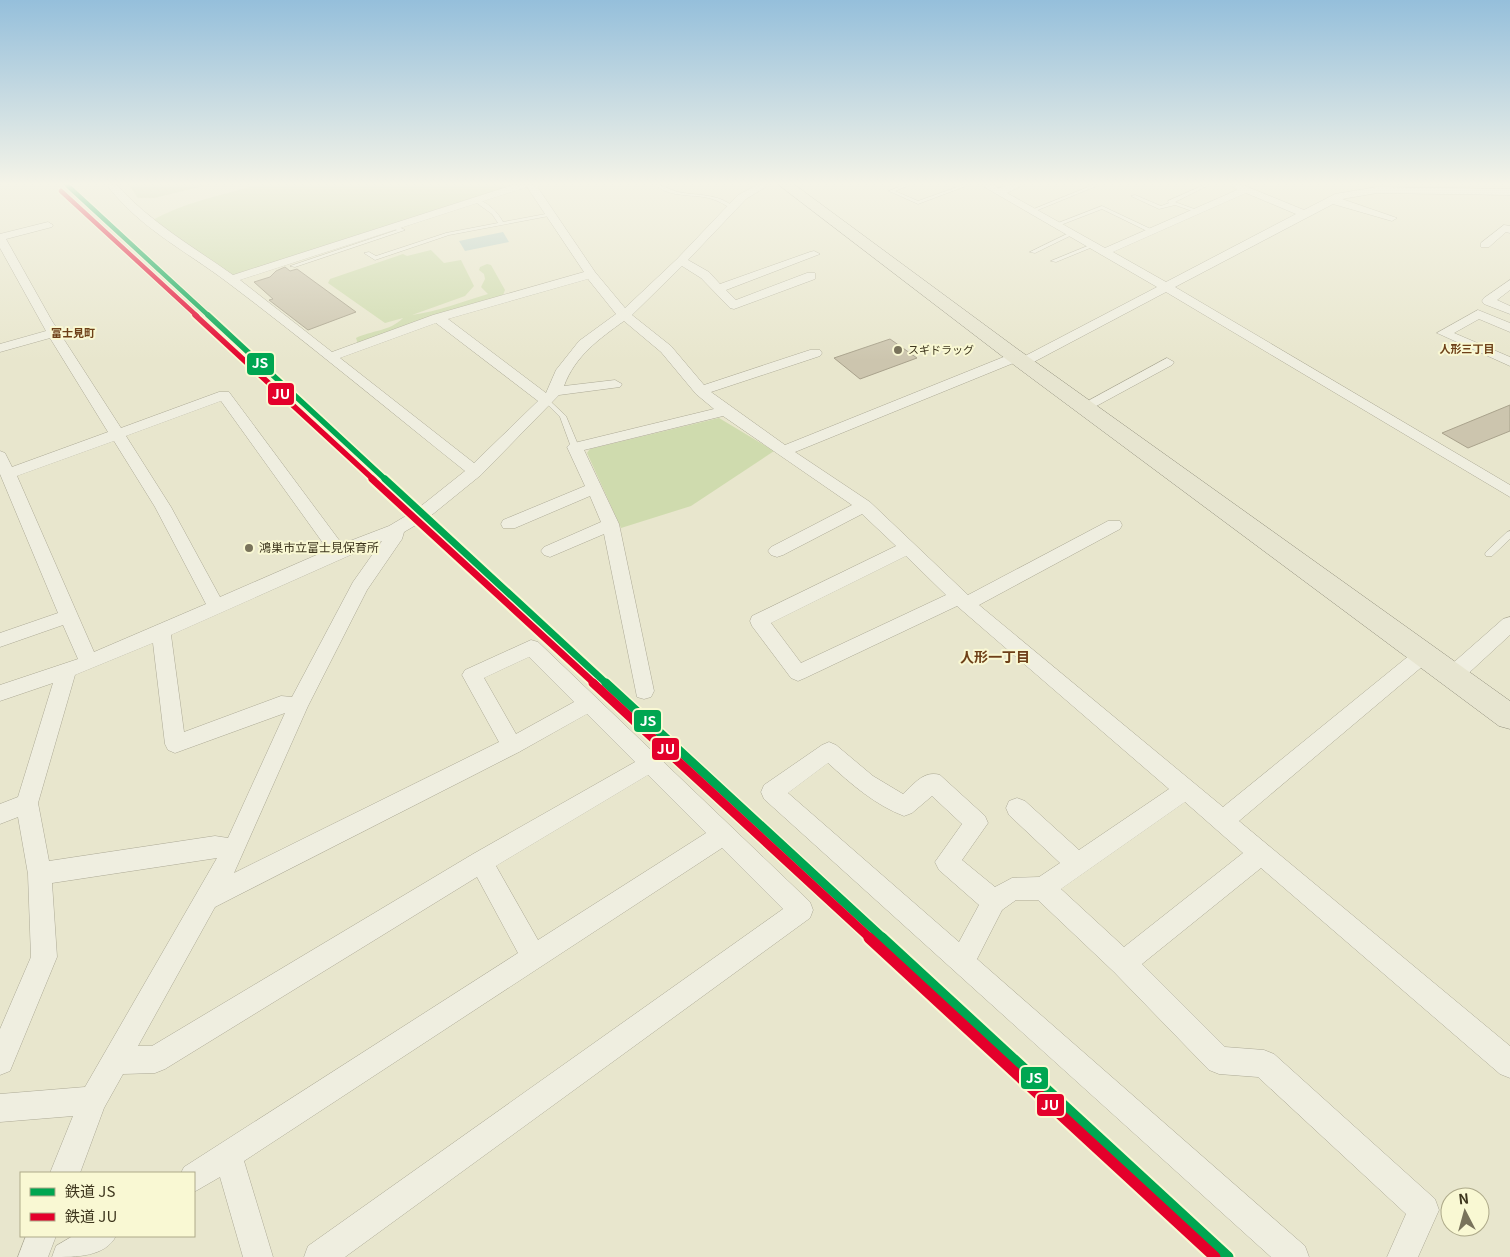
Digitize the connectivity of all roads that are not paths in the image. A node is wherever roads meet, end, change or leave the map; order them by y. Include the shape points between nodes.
1 (3, 244) edge
2 (181, 244) edge
3 (342, 244) edge
4 (361, 244) edge
5 (419, 244) edge
6 (570, 244) edge
7 (697, 244) edge
8 (867, 244) edge
9 (1051, 244) edge
10 (1088, 244) edge
11 (1123, 244) edge
12 (1249, 244) edge
13 (1092, 246) junction
14 (1033, 252) dead end
15 (1104, 252) junction
16 (367, 253) dead end
17 (814, 254) dead end
18 (681, 261) junction
19 (1054, 261) dead end
20 (293, 266) dead end
21 (591, 274) junction
22 (811, 276) dead end
23 (231, 279) junction
24 (1510, 284) edge
25 (1166, 287) junction
26 (718, 289) junction
27 (1510, 310) edge
28 (623, 314) junction
29 (438, 318) junction
30 (1510, 328) edge
31 (54, 333) junction
32 (0, 348) edge
33 (815, 353) dead end
34 (330, 357) junction
35 (1020, 360) junction
36 (1167, 362) dead end
37 (1510, 362) edge
38 (614, 384) dead end
39 (701, 391) junction
40 (551, 396) junction
41 (1084, 407) junction
42 (726, 411) junction
43 (118, 434) junction
44 (575, 447) junction
45 (784, 451) junction
46 (0, 456) edge
47 (475, 471) junction
48 (8, 474) junction
49 (595, 488) junction
50 (1510, 492) edge
51 (864, 506) junction
52 (509, 524) dead end
53 (611, 524) junction
54 (1114, 525) dead end
55 (395, 530) junction
56 (1510, 534) edge
57 (907, 548) junction
58 (550, 551) dead end
59 (777, 551) dead end
60 (339, 552) junction
61 (1489, 554) dead end
62 (963, 600) junction
63 (216, 606) junction
64 (69, 616) junction
65 (1510, 624) edge
66 (161, 631) junction
67 (0, 640) edge
68 (1423, 655) junction
69 (89, 663) junction
70 (67, 670) junction
71 (1452, 676) junction
72 (644, 691) dead end
73 (0, 693) edge
74 (589, 703) junction
75 (298, 706) junction
76 (1510, 717) edge
77 (512, 746) junction
78 (650, 763) junction
79 (1186, 789) junction
80 (27, 803) junction
81 (1017, 808) dead end
82 (0, 814) edge
83 (1223, 821) junction
84 (724, 834) junction
85 (234, 850) junction
86 (1261, 853) junction
87 (481, 862) junction
88 (1078, 864) junction
89 (40, 874) junction
90 (1043, 888) junction
91 (206, 899) junction
92 (994, 902) junction
93 (534, 957) junction
94 (962, 962) junction
95 (1123, 963) junction
96 (0, 1061) edge
97 (115, 1061) junction
98 (1510, 1064) edge
99 (93, 1100) junction
100 (0, 1108) edge
101 (228, 1155) junction
102 (64, 1172) edge
103 (195, 1176) edge
104 (41, 1237) edge
105 (99, 1237) edge
106 (33, 1257) edge
107 (68, 1257) edge
108 (258, 1257) edge
109 (320, 1257) edge
110 (1294, 1257) edge
111 (1402, 1257) edge

1 - 31 street
2 - 23 street
3 - 23 street
4 - 20 lane
5 - 16 lane via 375,258
6 - 21 street
7 - 18 street
8 - 35 main road
9 - 14 lane
10 - 13 street
11 - 15 street
12 - 25 street
13 - 15 street
13 - 19 lane
15 - 25 street
17 - 26 street
18 - 26 street via 706,275
18 - 28 street
21 - 28 street
21 - 29 street
22 - 26 street via 734,306
23 - 34 street
24 - 27 street via 1488,301
25 - 35 street
25 - 50 street
28 - 39 street via 666,349
28 - 40 street via 584,344 563,370
29 - 34 street
29 - 40 street
30 - 37 street via 1478,314 1444,333
31 - 32 street
31 - 43 street
33 - 39 street
34 - 47 street
35 - 41 main road
35 - 45 street
36 - 41 street
38 - 40 street
39 - 42 street
40 - 44 lane
40 - 47 street
41 - 68 main road
42 - 44 street
42 - 45 street
43 - 48 street
43 - 60 street via 224,395
43 - 63 street
44 - 49 street
45 - 51 street
46 - 48 street
47 - 55 street via 422,514
48 - 64 street
49 - 52 street
49 - 53 street
51 - 57 street
51 - 59 street
53 - 58 street
53 - 72 street
54 - 62 street
55 - 60 street
55 - 75 street via 396,535 359,587
56 - 61 lane
57 - 62 street
57 - 62 street via 759,621 798,673
60 - 63 street
62 - 79 street
63 - 66 street
64 - 67 street
64 - 69 street
65 - 71 street
66 - 69 street
66 - 75 street via 175,744 281,704
68 - 71 main road
68 - 83 street
69 - 70 street
70 - 73 street
70 - 80 street
71 - 76 main road
74 - 77 street
74 - 77 street via 531,647 472,675
74 - 78 street
75 - 85 street
77 - 91 street
78 - 84 street
78 - 87 street
79 - 83 street
79 - 88 street
80 - 82 street
80 - 89 street
81 - 88 street
83 - 86 street
84 - 93 street
84 - 109 street via 801,910
85 - 89 street via 215,847
85 - 91 street
86 - 95 street
86 - 98 street
87 - 93 street
87 - 97 street via 155,1059
88 - 90 street
89 - 96 street via 44,957
90 - 92 street via 1012,889
90 - 95 street
91 - 97 street
92 - 94 street
92 - 94 street via 947,862 977,823 932,782 904,806 866,783 829,751 772,792
93 - 101 street
94 - 110 street
95 - 111 street via 1219,1060 1264,1064 1424,1210
97 - 99 street
99 - 100 street
99 - 102 street
101 - 103 street
101 - 108 street
104 - 106 street
105 - 107 street

